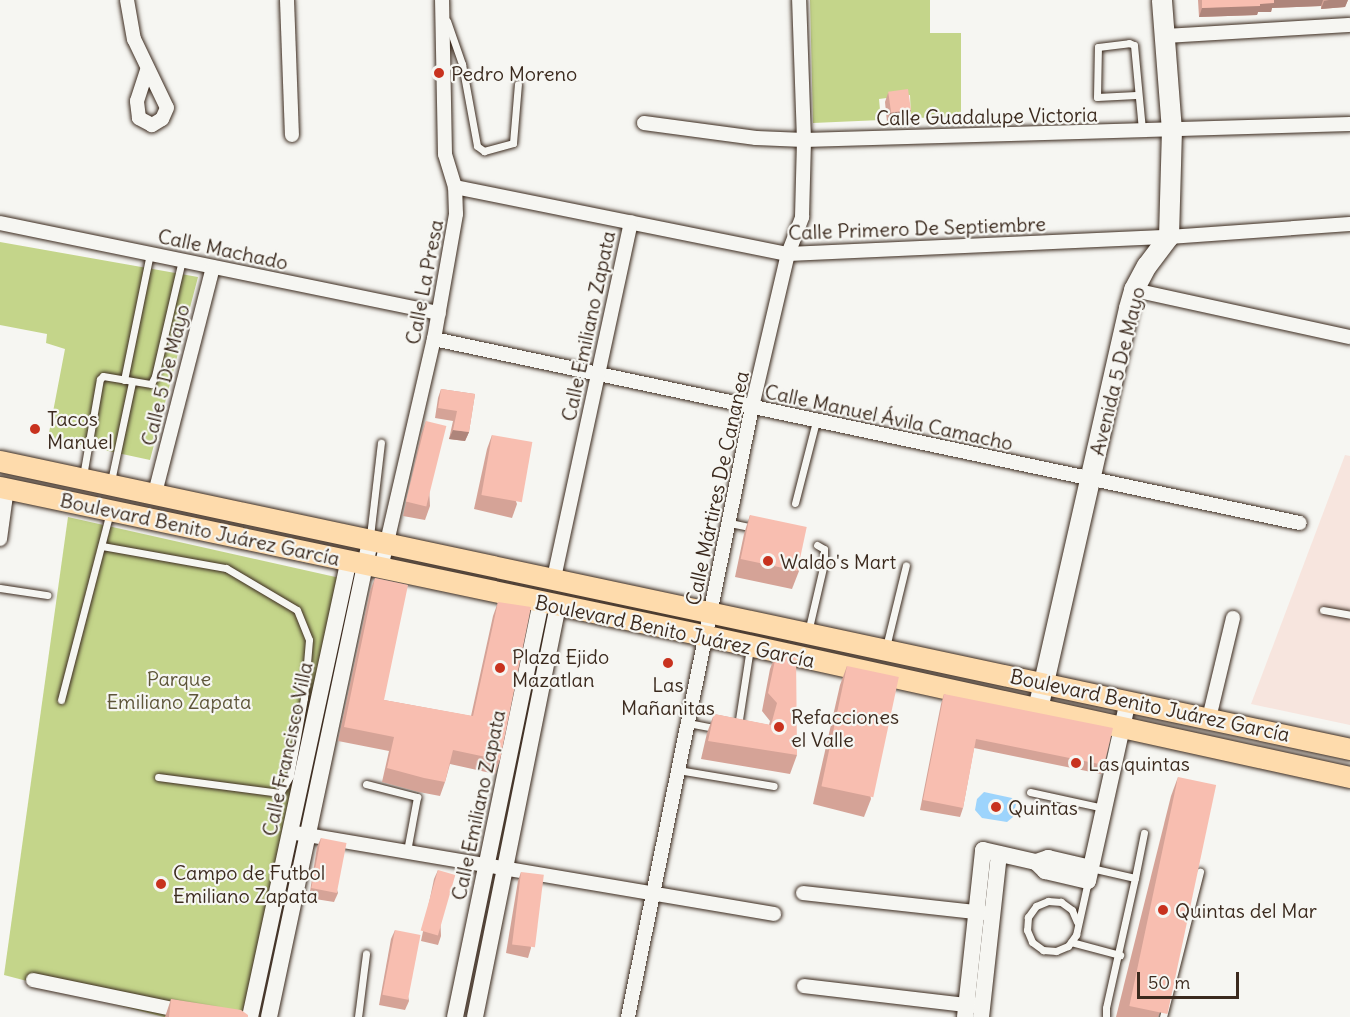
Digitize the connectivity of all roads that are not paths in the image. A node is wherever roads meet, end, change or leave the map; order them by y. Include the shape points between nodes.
1 (128, 0) edge
2 (287, 0) edge
3 (799, 0) edge
4 (1162, 0) edge
5 (442, 5) edge
6 (1350, 25) edge
7 (1164, 36) junction
8 (147, 71) dead end
9 (518, 84) dead end
10 (1136, 95) junction
11 (644, 123) dead end
12 (1350, 124) edge
13 (1172, 131) junction
14 (1142, 132) junction
15 (292, 135) dead end
16 (804, 140) junction
17 (455, 187) junction
18 (631, 222) junction
19 (0, 223) edge
20 (1350, 224) edge
21 (1169, 237) junction
22 (150, 253) junction
23 (788, 254) junction
24 (182, 260) junction
25 (213, 267) junction
26 (1134, 290) junction
27 (438, 313) junction
28 (1350, 337) edge
29 (434, 339) junction
30 (600, 375) junction
31 (128, 381) junction
32 (752, 407) junction
33 (816, 421) junction
34 (381, 443) dead end
35 (0, 461) edge
36 (83, 478) junction
37 (1089, 480) junction
38 (111, 483) junction
39 (3, 487) edge
40 (155, 493) junction
41 (795, 503) dead end
42 (111, 509) junction
43 (730, 523) junction
44 (1300, 524) dead end
45 (764, 530) edge
46 (0, 539) edge
47 (378, 542) junction
48 (817, 545) dead end
49 (102, 546) junction
50 (365, 564) junction
51 (906, 565) dead end
52 (554, 578) junction
53 (0, 588) edge
54 (47, 596) dead end
55 (550, 604) junction
56 (1323, 610) dead end
57 (712, 612) junction
58 (1350, 615) edge
59 (1233, 618) dead end
60 (808, 632) junction
61 (707, 636) junction
62 (750, 646) junction
63 (886, 648) junction
64 (1044, 682) junction
65 (62, 700) dead end
66 (1128, 700) junction
67 (1038, 709) junction
68 (1209, 718) junction
69 (688, 723) junction
70 (1122, 729) junction
71 (1350, 749) edge
72 (678, 770) junction
73 (158, 777) dead end
74 (1350, 777) edge
75 (366, 784) dead end
76 (774, 786) dead end
77 (1030, 792) dead end
78 (1104, 808) junction
79 (290, 832) junction
80 (1144, 833) dead end
81 (308, 836) junction
82 (407, 851) junction
83 (488, 864) junction
84 (507, 867) junction
85 (1200, 872) edge
86 (1090, 874) junction
87 (1135, 878) junction
88 (653, 892) junction
89 (803, 893) dead end
90 (985, 913) junction
91 (774, 914) dead end
92 (1077, 922) junction
93 (1071, 942) junction
94 (366, 954) dead end
95 (1120, 955) junction
96 (33, 980) dead end
97 (804, 986) dead end
98 (974, 1011) edge
99 (212, 1017) edge
100 (250, 1017) edge
101 (269, 1017) edge
102 (358, 1017) edge
103 (454, 1017) edge
104 (475, 1017) edge
105 (628, 1017) edge
106 (1106, 1017) edge
107 (1163, 1017) edge

1 - 8 street via 134,39
2 - 15 street
3 - 16 street, Calle Mártires De Cananea
4 - 7 main road
5 - 9 lane via 462,64 477,146 484,151 513,143
5 - 17 street, Calle La Presa via 445,154
6 - 7 street
7 - 13 main road
10 - 10 lane via 1134,45 1129,42 1098,47 1097,97
10 - 14 lane
11 - 16 street, Calle Guadalupe Victoria via 756,138
12 - 13 street, Calle Guadalupe Victoria
13 - 14 street, Calle Guadalupe Victoria
13 - 21 main road
14 - 16 street, Calle Guadalupe Victoria
16 - 23 street, Calle Mártires De Cananea via 802,217
17 - 18 street, Calle Primero De Septiembre
17 - 27 street, Calle La Presa via 456,214
18 - 23 street, Calle Primero De Septiembre
18 - 30 street, Calle Emiliano Zapata
19 - 22 street, Calle Machado
20 - 21 street, Calle Primero De Septiembre
21 - 23 street, Calle Primero De Septiembre
21 - 26 main road, Avenida 5 De Mayo
22 - 24 street, Calle Machado
22 - 31 lane
23 - 32 street, Calle Mártires De Cananea
24 - 25 street, Calle Machado
24 - 31 lane via 155,376 151,384
25 - 27 street, Calle Machado
25 - 40 street, Calle 5 De Mayo
26 - 28 street
26 - 37 main road, Avenida 5 De Mayo
27 - 29 street, Calle La Presa
29 - 30 street, Calle Manuel Ávila Camacho
29 - 47 street, Calle La Presa
30 - 32 street, Calle Manuel Ávila Camacho
30 - 52 street, Calle Emiliano Zapata
31 - 36 lane via 104,376 100,379
31 - 38 lane
32 - 33 street, Calle Manuel Ávila Camacho
32 - 43 street, Calle Mártires De Cananea
33 - 37 street, Calle Manuel Ávila Camacho
33 - 41 lane
34 - 47 lane
35 - 36 main road, Boulevard Benito Juárez García
36 - 38 main road, Boulevard Benito Juárez García
37 - 44 street, Calle Manuel Ávila Camacho
37 - 64 main road, Avenida 5 De Mayo
38 - 40 main road, Boulevard Benito Juárez García
39 - 42 main road, Boulevard Benito Juárez García
39 - 46 street
40 - 47 main road, Boulevard Benito Juárez García
42 - 49 lane
42 - 50 main road, Boulevard Benito Juárez García
43 - 45 lane
43 - 57 street, Calle Mártires De Cananea
47 - 50 street
47 - 52 main road, Boulevard Benito Juárez García
48 - 60 lane via 824,549 824,563
49 - 65 lane
49 - 73 lane via 226,568 297,610 309,640 304,698 290,776 280,793
50 - 55 main road, Boulevard Benito Juárez García
50 - 79 street, Calle Francisco Villa
50 - 81 street, Calle Francisco Villa
51 - 63 lane
52 - 57 main road, Boulevard Benito Juárez García
53 - 54 lane
55 - 61 main road, Boulevard Benito Juárez García
55 - 83 street, Calle Emiliano Zapata
55 - 84 street, Calle Emiliano Zapata
56 - 58 lane
57 - 60 main road, Boulevard Benito Juárez García
57 - 61 street, Calle Mártires De Cananea
59 - 68 street
60 - 63 main road, Boulevard Benito Juárez García
61 - 62 main road, Boulevard Benito Juárez García
61 - 69 street, Calle Mártires De Cananea
62 - 67 main road, Boulevard Benito Juárez García
62 - 69 lane via 738,727 729,732
63 - 64 main road, Boulevard Benito Juárez García
64 - 66 main road, Boulevard Benito Juárez García
64 - 67 main road, Avenida 5 De Mayo
66 - 68 main road, Boulevard Benito Juárez García
66 - 70 street
67 - 70 main road, Boulevard Benito Juárez García
68 - 71 main road, Boulevard Benito Juárez García
69 - 72 street, Calle Mártires De Cananea
70 - 74 main road, Boulevard Benito Juárez García
70 - 78 street
72 - 76 lane
72 - 88 street, Calle Mártires De Cananea
75 - 82 lane via 417,797
77 - 78 lane
78 - 86 street
79 - 81 street
79 - 100 street, Calle Francisco Villa
80 - 87 lane
81 - 82 street
81 - 101 street, Calle Francisco Villa
82 - 83 street
83 - 84 street
83 - 103 street, Calle Emiliano Zapata
84 - 88 street
84 - 104 street, Calle Emiliano Zapata
85 - 107 lane
86 - 87 lane
86 - 90 street via 1048,858 1036,862 991,852
86 - 92 lane
87 - 95 lane
88 - 91 street
88 - 105 street, Calle Mártires De Cananea
89 - 90 street
90 - 98 street
92 - 93 lane
92 - 93 lane via 1072,910 1061,902 1048,901 1036,906 1028,916 1027,930 1032,942 1043,950 1056,951
93 - 95 lane
94 - 102 lane
95 - 106 lane
96 - 99 street
97 - 98 street

